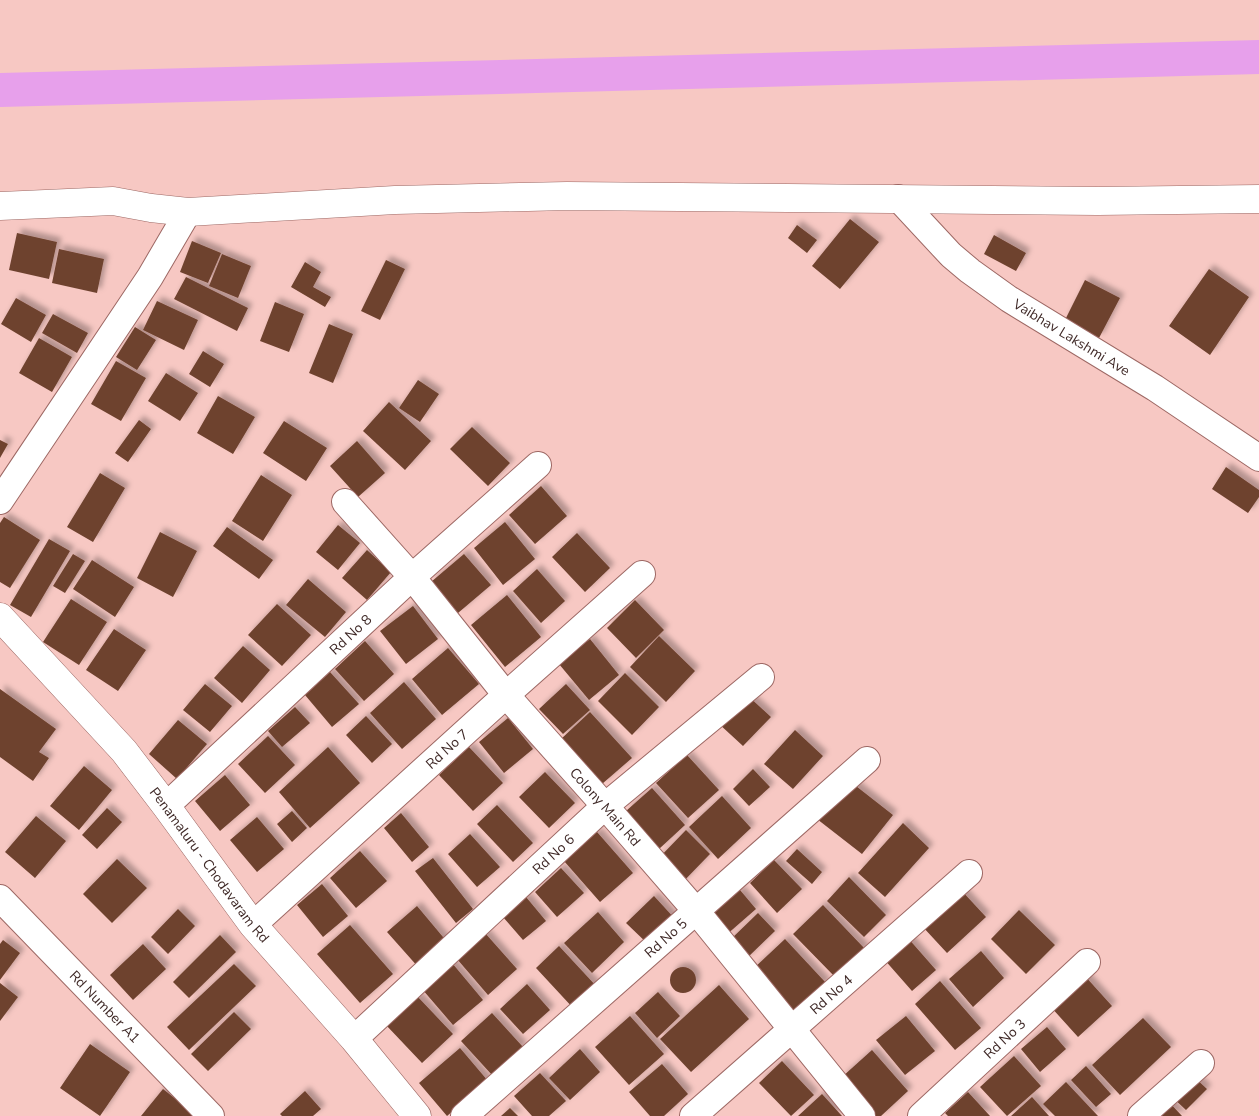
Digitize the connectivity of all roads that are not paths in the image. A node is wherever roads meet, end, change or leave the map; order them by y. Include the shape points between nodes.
1 (898, 198) junction
2 (1259, 199) edge
3 (0, 206) edge
4 (188, 212) junction
5 (1259, 458) edge
6 (538, 465) dead end
7 (0, 501) edge
8 (344, 502) dead end
9 (642, 574) dead end
10 (412, 577) junction
11 (0, 617) edge
12 (761, 677) dead end
13 (506, 695) junction
14 (867, 760) dead end
15 (166, 806) junction
16 (605, 806) junction
17 (969, 873) dead end
18 (0, 898) edge
19 (697, 912) junction
20 (253, 925) junction
21 (1087, 962) dead end
22 (792, 1028) junction
23 (354, 1039) junction
24 (1201, 1063) dead end
25 (211, 1116) edge
26 (417, 1116) edge
27 (464, 1116) edge
28 (693, 1116) edge
29 (862, 1116) edge
30 (921, 1116) edge
31 (1141, 1116) edge

1 - 2 street
1 - 4 street via 567,196 395,200
1 - 5 street, Vaibhav Lakshmi Ave via 970,271
3 - 4 street via 112,201
4 - 7 street via 150,277
6 - 10 street, Rd No 8
8 - 10 street, Colony Main Rd
9 - 13 street, Rd No 7
10 - 13 street, Colony Main Rd
10 - 15 street, Rd No 8
11 - 15 street, Penamaluru - Chodavaram Rd via 124,751
12 - 16 street, Rd No 6
13 - 16 street, Colony Main Rd
13 - 20 street, Rd No 7
14 - 19 street, Rd No 5
15 - 20 street, Penamaluru - Chodavaram Rd
16 - 19 street, Colony Main Rd
16 - 23 street, Rd No 6
17 - 22 street, Rd No 4
18 - 25 street, Rd Number A1
19 - 22 street, Colony Main Rd
19 - 27 street, Rd No 5
20 - 23 street, Penamaluru - Chodavaram Rd
21 - 30 street, Rd No 3
22 - 28 street, Rd No 4
22 - 29 street, Colony Main Rd
23 - 26 street, Penamaluru - Chodavaram Rd
24 - 31 street

